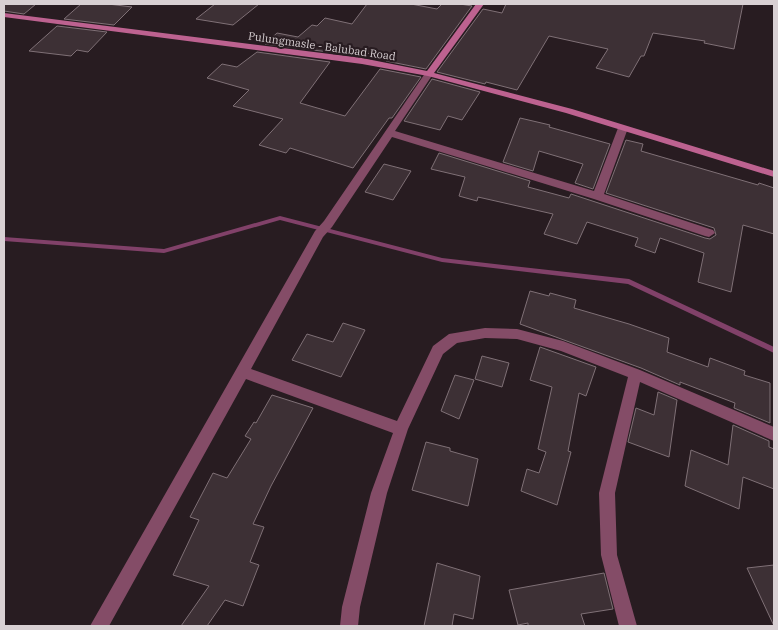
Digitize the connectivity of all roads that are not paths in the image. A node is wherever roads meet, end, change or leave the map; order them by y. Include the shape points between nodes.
1 (480, 4) edge
2 (4, 15) edge
3 (429, 74) junction
4 (623, 128) junction
5 (390, 133) junction
6 (774, 174) edge
7 (598, 196) junction
8 (709, 233) dead end
9 (242, 372) junction
10 (635, 374) junction
11 (401, 429) junction
12 (774, 434) edge
13 (99, 626) edge
14 (349, 626) edge
15 (628, 626) edge

1 - 3 street
2 - 3 street, Pulungmasle - Balubad Road via 362,61
3 - 4 street, Pulungmasle - Balubad Road
3 - 5 street
4 - 6 street, Pulungmasle - Balubad Road
4 - 7 street
5 - 7 street
5 - 9 street via 323,229
7 - 8 street
9 - 11 street
9 - 13 street
10 - 11 street via 564,346 517,334 485,333 454,338 438,350
10 - 12 street
10 - 15 street via 607,493 609,555
11 - 14 street via 379,493

